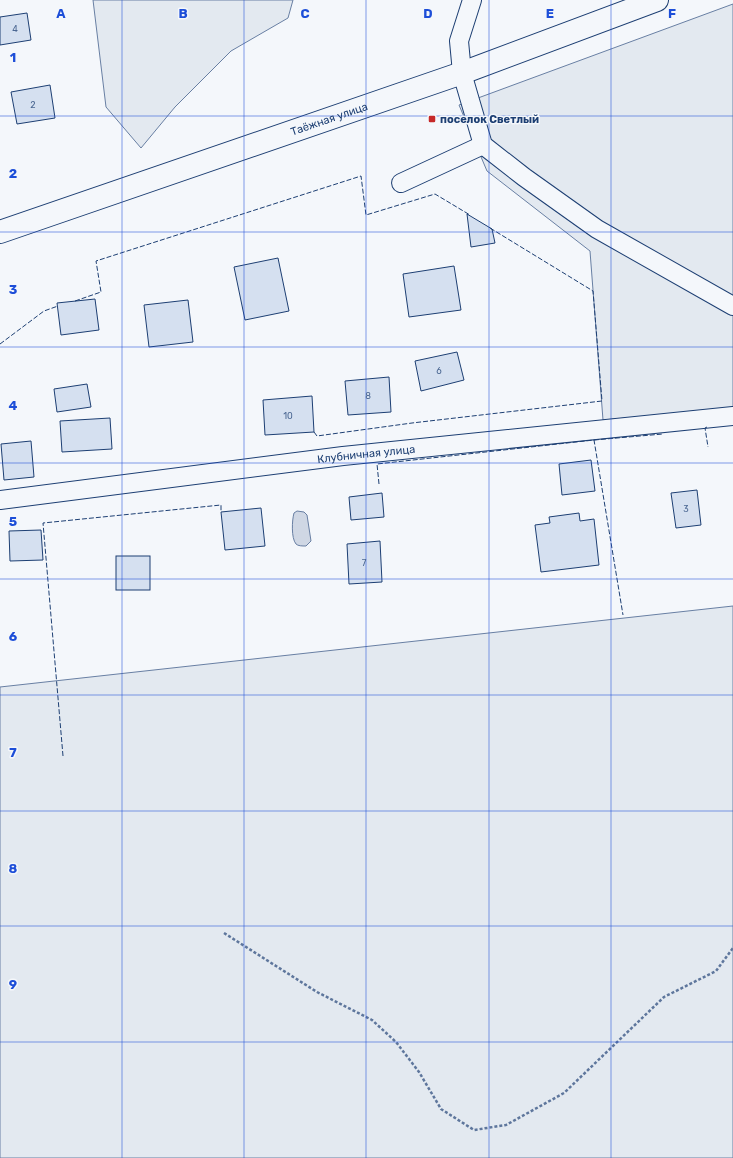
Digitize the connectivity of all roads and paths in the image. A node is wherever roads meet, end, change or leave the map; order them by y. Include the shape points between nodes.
1 (472, 0) edge
2 (657, 0) edge
3 (462, 73) junction
4 (483, 145) junction
5 (401, 183) dead end
6 (0, 232) edge
7 (733, 306) edge
8 (733, 416) edge
9 (0, 500) edge
10 (224, 933) dead end
11 (733, 948) edge

1 - 3 street via 460,41
2 - 3 street, Таёжная улица
3 - 4 street
3 - 6 street, Таёжная улица
4 - 5 street
4 - 7 street via 597,229
8 - 9 street, Клубничная улица via 343,456
10 - 11 path via 317,992 372,1020 396,1042 419,1072 441,1109 474,1130 506,1126 564,1094 664,997 716,971

